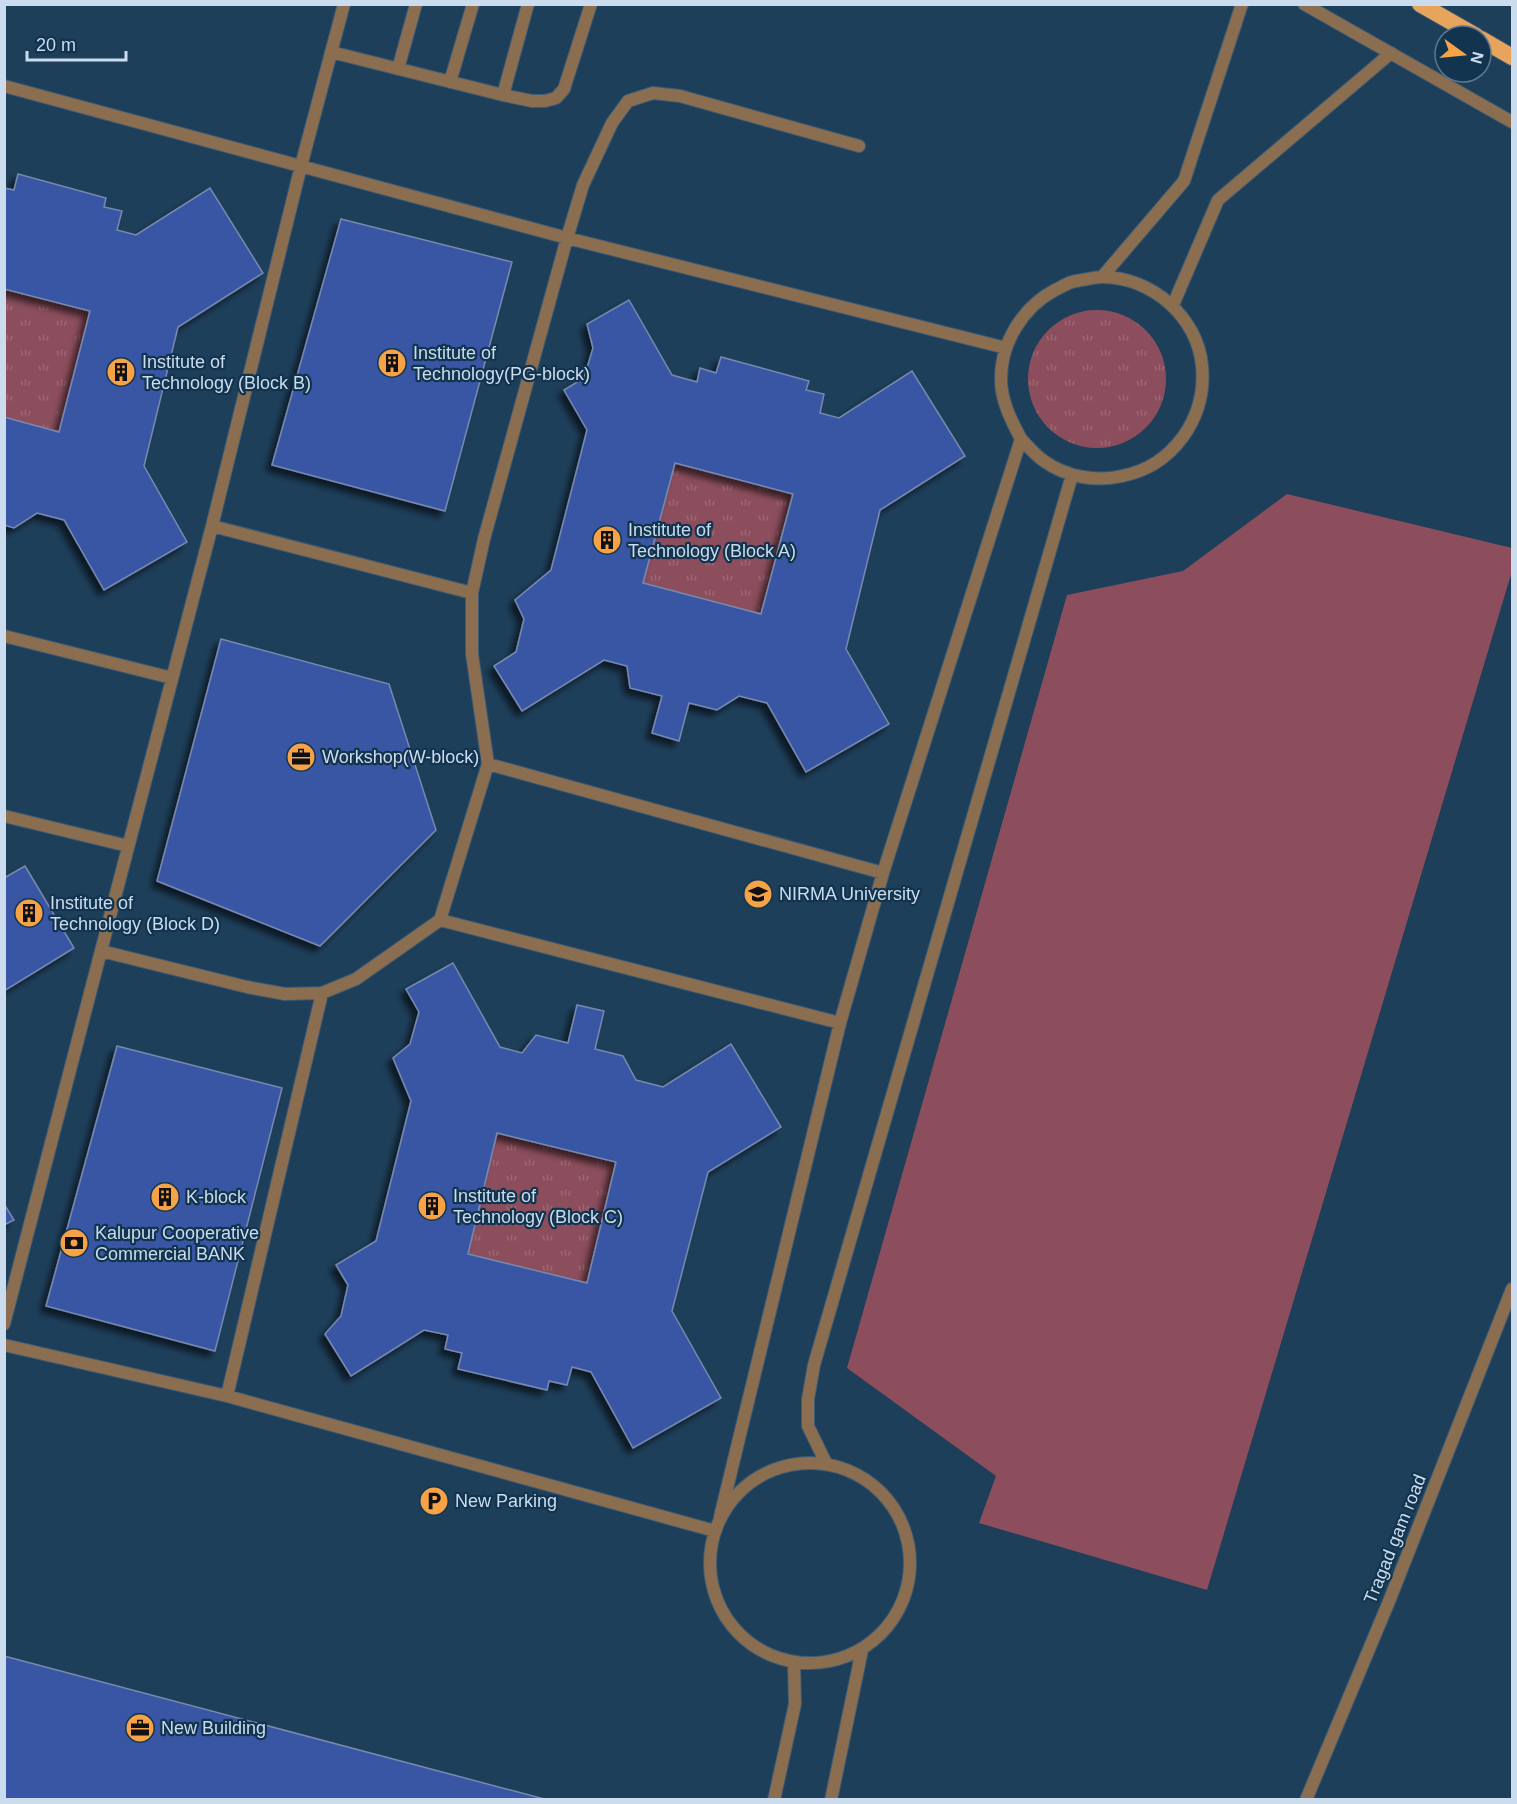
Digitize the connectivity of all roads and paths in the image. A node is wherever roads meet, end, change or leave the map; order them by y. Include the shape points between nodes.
1 (344, 4) edge
2 (416, 4) edge
3 (473, 4) edge
4 (528, 4) edge
5 (591, 4) edge
6 (1242, 4) edge
7 (1304, 4) edge
8 (1420, 4) edge
9 (1455, 24) edge
10 (1493, 46) edge
11 (331, 52) junction
12 (1392, 53) junction
13 (1512, 57) edge
14 (398, 69) junction
15 (450, 82) junction
16 (4, 86) edge
17 (503, 96) junction
18 (1512, 122) edge
19 (859, 146) dead end
20 (301, 166) junction
21 (567, 238) junction
22 (1102, 277) junction
23 (1173, 305) junction
24 (1006, 348) junction
25 (1021, 439) junction
26 (1072, 475) junction
27 (212, 526) junction
28 (472, 593) junction
29 (4, 636) edge
30 (172, 678) junction
31 (488, 764) junction
32 (4, 816) edge
33 (128, 846) junction
34 (883, 873) junction
35 (440, 920) junction
36 (101, 951) junction
37 (322, 993) junction
38 (840, 1023) junction
39 (1512, 1289) edge
40 (4, 1324) edge
41 (4, 1345) edge
42 (227, 1395) junction
43 (826, 1463) junction
44 (720, 1518) junction
45 (715, 1531) junction
46 (862, 1650) junction
47 (794, 1664) junction
48 (774, 1800) edge
49 (831, 1800) edge
50 (1306, 1800) edge

1 - 11 street
2 - 14 street
3 - 15 street
4 - 17 street
5 - 17 street via 568,78 556,98 545,101
6 - 22 street via 1184,181
7 - 12 street
8 - 9 highway
10 - 13 highway
11 - 14 street
11 - 20 street
12 - 18 street
12 - 23 street via 1218,200
14 - 15 street
15 - 17 street
16 - 20 street
19 - 21 street via 680,96 653,93 628,101 612,123 583,185
20 - 21 street
20 - 27 street
21 - 24 street
21 - 28 street
22 - 23 street via 1128,280
22 - 24 street via 1071,282 1043,297 1020,319
23 - 26 street via 1193,333 1202,365 1201,399 1189,430 1167,456 1138,473 1105,480
24 - 25 street via 1001,379 1006,411
25 - 26 street via 1044,461
25 - 34 street
26 - 43 street via 814,1365 807,1399 808,1426
27 - 28 street
27 - 30 street
28 - 31 street via 472,654
29 - 30 street
30 - 33 street
31 - 34 street
31 - 35 street
32 - 33 street
33 - 36 street
34 - 38 street
35 - 37 street via 356,980
35 - 38 street
36 - 37 street via 247,987 285,994
36 - 40 street
37 - 42 street
38 - 44 street
39 - 50 street, Tragad gam road
41 - 42 street
42 - 45 street
43 - 44 street via 794,1463 764,1473 738,1492
43 - 46 street via 858,1474 886,1497 904,1527 911,1561 905,1596 888,1627
44 - 45 street
45 - 47 street via 710,1548 710,1580 720,1610 738,1636 764,1654
46 - 47 street via 829,1663
46 - 49 street
47 - 48 street via 795,1704

